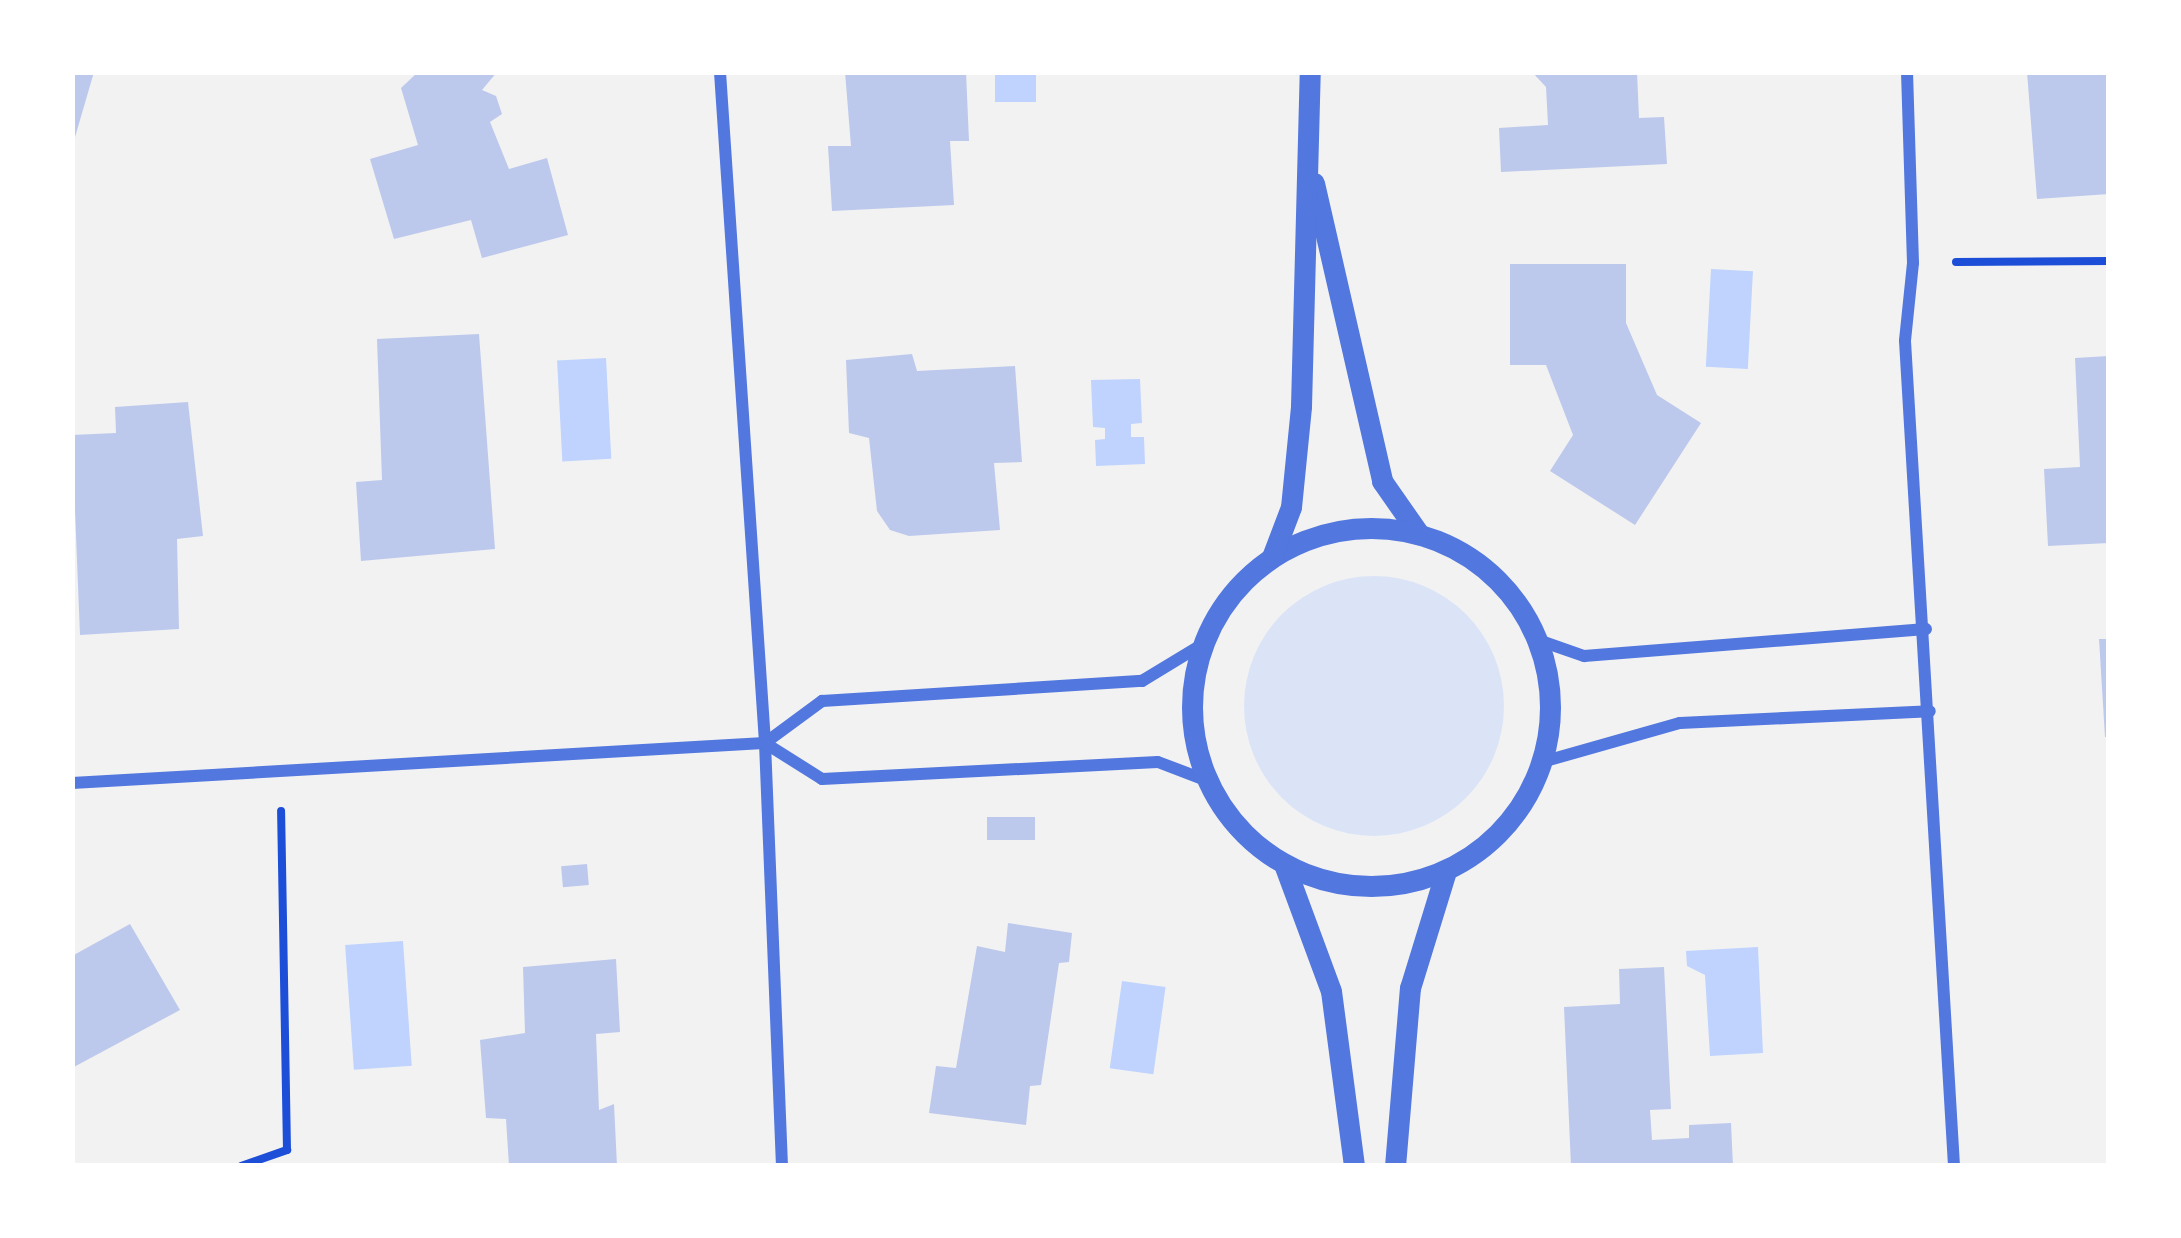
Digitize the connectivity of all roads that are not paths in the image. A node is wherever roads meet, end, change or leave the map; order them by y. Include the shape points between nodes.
1 (720, 72) edge
2 (1310, 72) edge
3 (1907, 72) edge
4 (1306, 147) junction
5 (1419, 534) junction
6 (1272, 556) junction
7 (1927, 629) junction
8 (1538, 640) junction
9 (1203, 644) junction
10 (1930, 711) junction
11 (765, 742) junction
12 (1542, 762) junction
13 (1208, 781) junction
14 (72, 783) edge
15 (1284, 864) junction
16 (1446, 871) junction
17 (782, 1166) edge
18 (1354, 1166) edge
19 (1395, 1166) edge
20 (1954, 1166) edge

1 - 11 street
2 - 4 street
3 - 7 street via 1913,263 1906,341
4 - 5 street via 1382,481
4 - 6 street via 1297,451 1291,507
5 - 6 street via 1342,529
5 - 8 street via 1470,556 1510,593
6 - 9 street via 1242,580
7 - 8 street via 1584,656
7 - 10 street
8 - 12 street via 1550,722
9 - 11 street via 1142,682 822,701
9 - 13 street via 1191,713
10 - 12 street via 1680,723
10 - 20 street
11 - 13 street via 822,779 1158,762
11 - 14 street
11 - 17 street
12 - 16 street via 1522,807 1489,844
13 - 15 street via 1227,814
15 - 16 street via 1364,887
15 - 18 street via 1331,991
16 - 19 street via 1410,988

